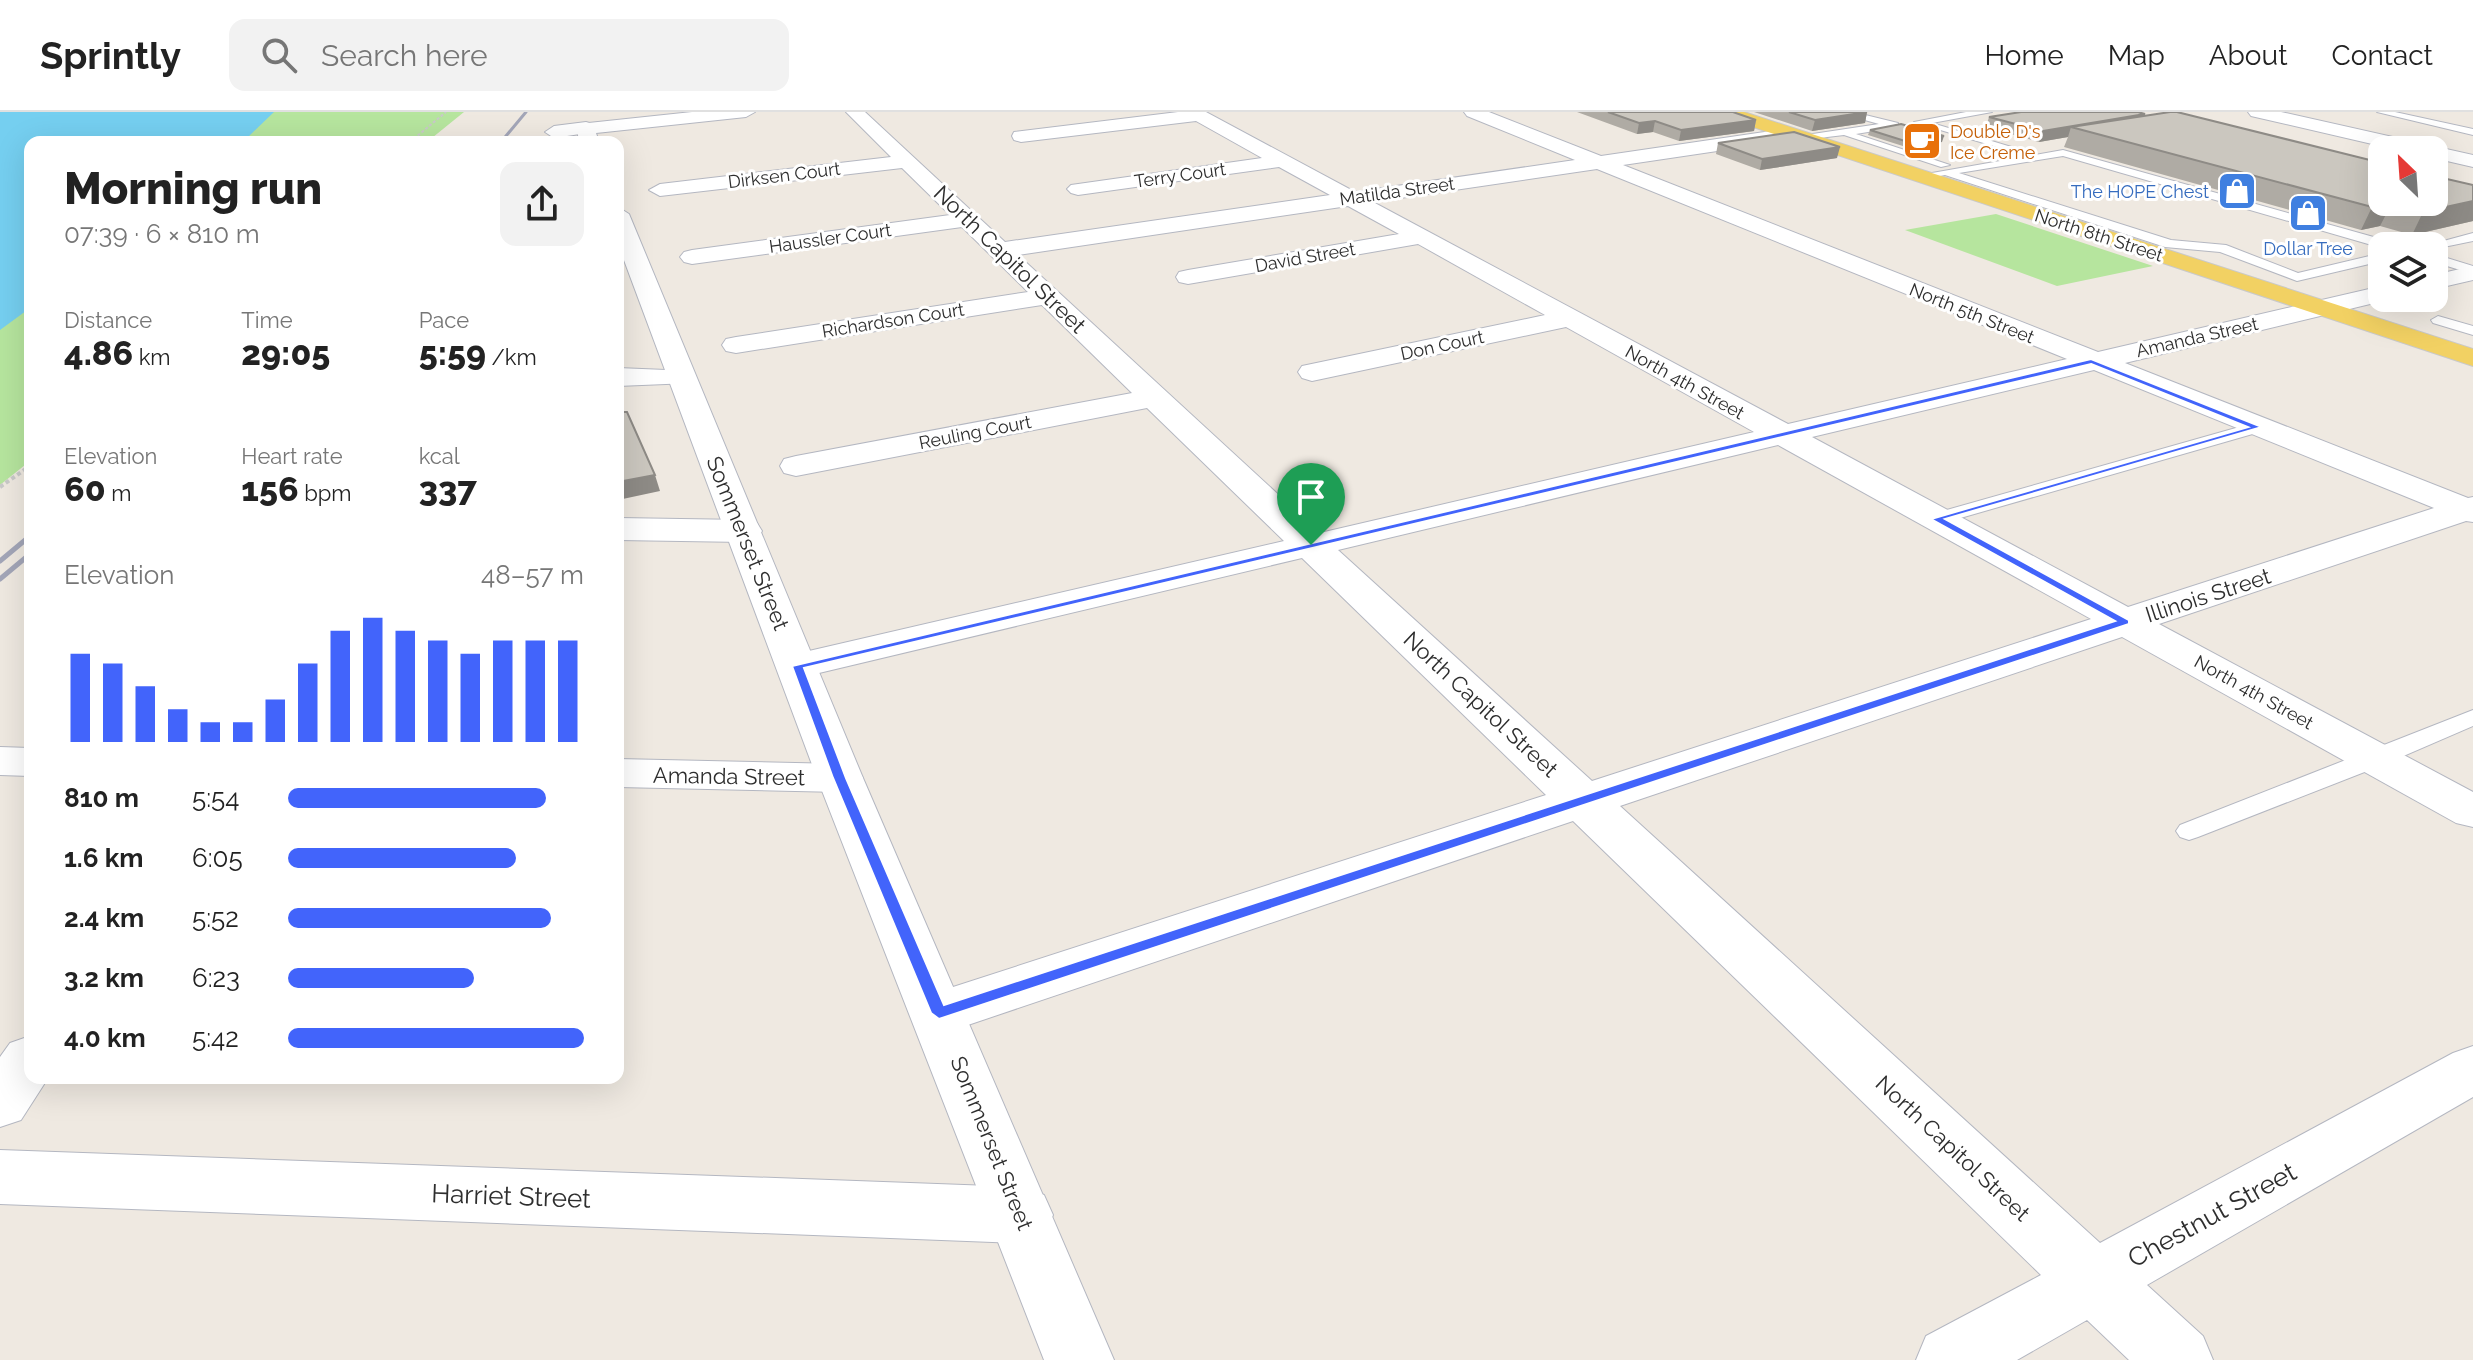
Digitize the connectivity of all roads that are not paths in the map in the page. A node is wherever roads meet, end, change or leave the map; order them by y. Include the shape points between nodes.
1 (746, 112) edge
2 (855, 112) edge
3 (1473, 112) edge
4 (1726, 112) edge
5 (1841, 112) edge
6 (1987, 112) edge
7 (2257, 112) edge
8 (2382, 112) edge
9 (1195, 113) edge
10 (682, 115) edge
11 (554, 132) dead end
12 (2473, 132) edge
13 (1843, 133) junction
14 (588, 135) edge
15 (1021, 136) dead end
16 (1799, 136) junction
17 (1915, 136) edge
18 (1899, 137) edge
19 (2368, 137) edge
20 (2071, 140) edge
21 (1871, 141) junction
22 (2094, 148) edge
23 (2009, 152) junction
24 (2063, 153) junction
25 (2448, 155) edge
26 (908, 161) junction
27 (1282, 161) junction
28 (2473, 161) edge
29 (1597, 162) junction
30 (1929, 171) junction
31 (1078, 189) dead end
32 (660, 190) dead end
33 (1349, 198) junction
34 (2068, 218) junction
35 (969, 219) junction
36 (2114, 226) junction
37 (624, 230) edge
38 (1421, 237) junction
39 (2473, 237) edge
40 (2368, 240) edge
41 (2448, 242) edge
42 (1001, 250) junction
43 (692, 257) dead end
44 (2368, 260) edge
45 (2448, 263) edge
46 (2473, 271) edge
47 (1188, 277) dead end
48 (2297, 277) junction
49 (2448, 278) edge
50 (2255, 286) junction
51 (1050, 296) junction
52 (2368, 297) edge
53 (2322, 308) junction
54 (1571, 318) junction
55 (2438, 320) dead end
56 (2473, 331) edge
57 (736, 345) dead end
58 (2472, 357) edge
59 (2091, 361) junction
60 (1312, 372) dead end
61 (624, 377) edge
62 (680, 377) junction
63 (1154, 398) junction
64 (2257, 427) junction
65 (1780, 434) junction
66 (796, 466) dead end
67 (2471, 509) edge
68 (1936, 519) junction
69 (624, 529) edge
70 (744, 531) junction
71 (1311, 545) junction
72 (2125, 622) junction
73 (798, 666) junction
74 (2473, 717) edge
75 (2376, 759) junction
76 (0, 761) edge
77 (24, 762) edge
78 (624, 773) edge
79 (840, 778) junction
80 (1583, 801) junction
81 (2473, 812) edge
82 (2189, 831) dead end
83 (939, 1013) junction
84 (24, 1068) edge
85 (2473, 1069) edge
86 (0, 1103) edge
87 (0, 1177) edge
88 (1021, 1215) junction
89 (2095, 1281) junction
90 (1079, 1360) edge
91 (1951, 1360) edge
92 (2178, 1360) edge

1 - 10 street
2 - 26 street, North Capitol Street
3 - 29 street, North 5th Street
4 - 16 main road, North 8th Street
5 - 13 lane via 1894,125
6 - 23 lane via 1919,122
7 - 19 street
8 - 12 lane
9 - 15 street
9 - 27 street, North 4th Street
10 - 14 street
11 - 14 street
13 - 16 lane
13 - 21 lane
16 - 29 street, Matilda Street
16 - 30 main road, North 8th Street
17 - 23 lane via 1946,137
18 - 21 lane
20 - 23 lane
21 - 30 lane
22 - 24 lane
23 - 30 lane
24 - 30 lane
24 - 40 lane
25 - 28 street
26 - 32 street, Dirksen Court
26 - 35 street, North Capitol Street
27 - 31 street, Terry Court
27 - 33 street, North 4th Street
29 - 33 street, Matilda Street
29 - 59 street, North 5th Street
30 - 34 main road, North 8th Street
30 - 34 lane via 2008,192
33 - 38 street, North 4th Street
33 - 42 street, Matilda Street
34 - 36 lane
34 - 36 lane
34 - 50 main road, North 8th Street
35 - 42 street, North Capitol Street
35 - 43 street, Haussler Court
36 - 48 lane via 2170,244 2221,248
37 - 62 street, Sommerset Street
38 - 47 street, David Street
38 - 54 street, North 4th Street
39 - 41 lane
42 - 51 street, North Capitol Street
44 - 48 lane
45 - 46 lane
46 - 49 street
48 - 50 lane
50 - 53 main road, North 8th Street
51 - 57 street, Richardson Court
51 - 63 street, North Capitol Street
52 - 53 street, Amanda Street
53 - 58 main road, North 8th Street
53 - 59 street, Amanda Street
54 - 60 street, Don Court
54 - 65 street, North 4th Street
55 - 56 lane
59 - 64 street, North 5th Street
59 - 65 street, Amanda Street
61 - 62 street
62 - 70 street, Sommerset Street
63 - 66 street, Reuling Court
63 - 71 street, North Capitol Street
64 - 67 street, North 5th Street
64 - 68 lane
65 - 68 street, North 4th Street
65 - 71 street, Amanda Street
67 - 72 street, Illinois Street
68 - 72 street, North 4th Street
69 - 70 street
70 - 73 street, Sommerset Street
71 - 73 street, Amanda Street
71 - 80 street, North Capitol Street
72 - 75 street, North 4th Street
72 - 80 street, Illinois Street
73 - 79 street, Sommerset Street
74 - 75 lane
75 - 81 street, North 4th Street
75 - 82 lane
76 - 77 street
78 - 79 street, Amanda Street
79 - 83 street, Sommerset Street
80 - 83 street, Illinois Street
80 - 89 street, North Capitol Street
83 - 88 street, Sommerset Street
84 - 86 street
85 - 89 street, Chestnut Street
87 - 88 street, Harriet Street
88 - 90 street, Sommerset Street
89 - 91 street, Chestnut Street
89 - 92 street, North Capitol Street

